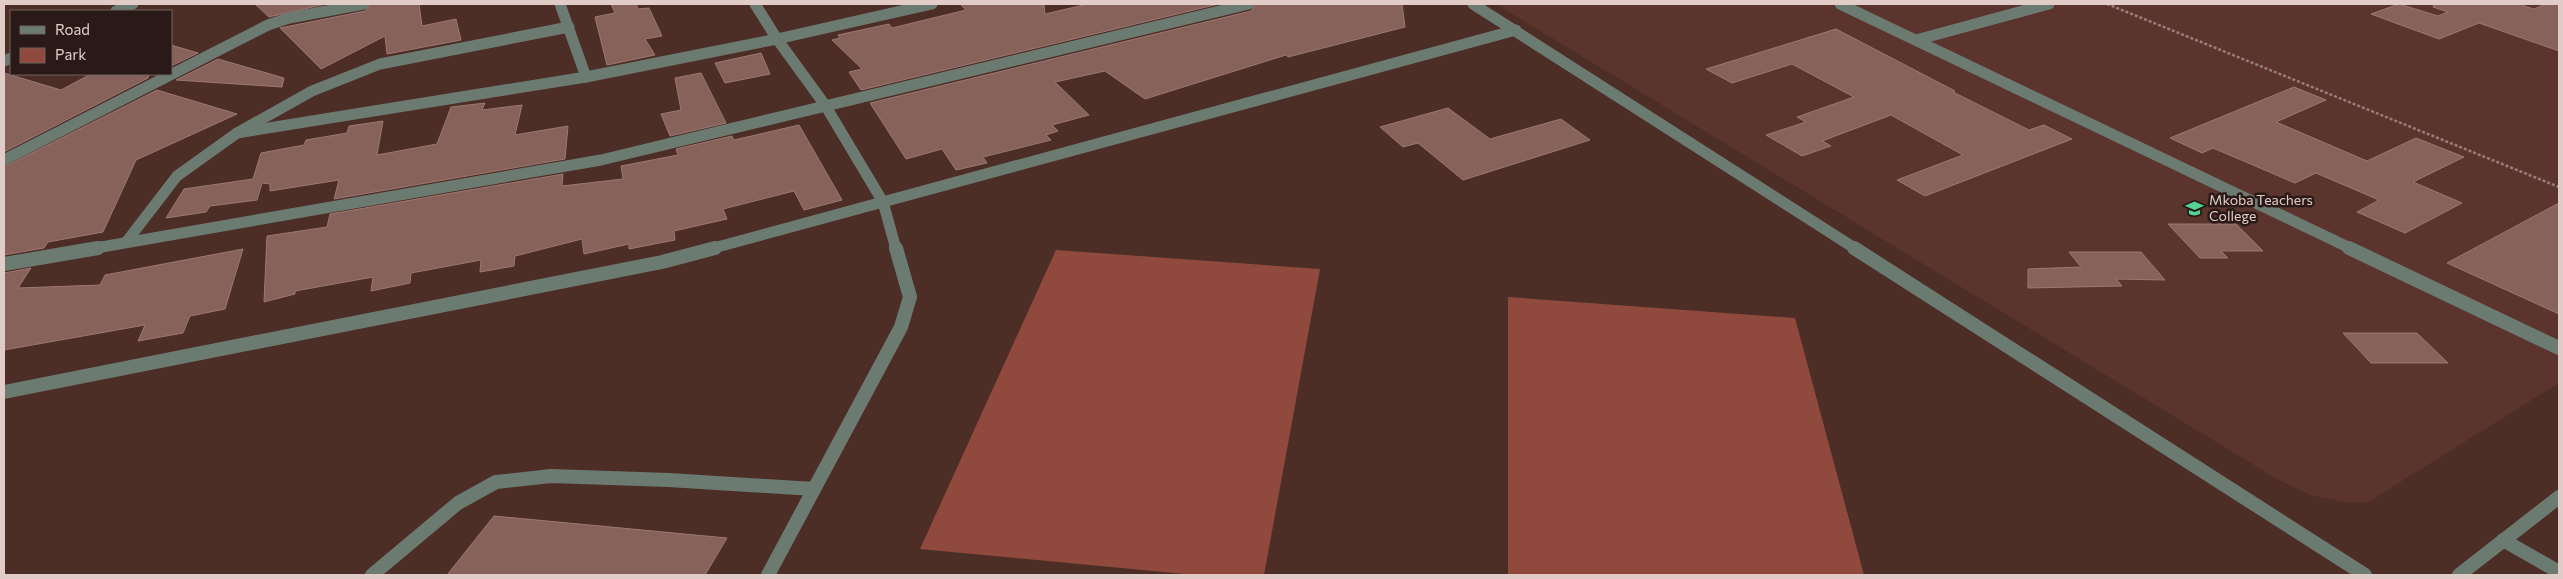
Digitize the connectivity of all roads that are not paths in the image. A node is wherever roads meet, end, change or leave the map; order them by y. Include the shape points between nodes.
1 (133, 4) edge
2 (364, 4) edge
3 (560, 4) edge
4 (755, 4) edge
5 (932, 4) edge
6 (1249, 4) edge
7 (1473, 4) edge
8 (1840, 4) edge
9 (2049, 4) edge
10 (118, 10) edge
11 (569, 27) junction
12 (1516, 30) junction
13 (777, 39) junction
14 (1916, 40) junction
15 (172, 74) edge
16 (170, 75) edge
17 (586, 77) junction
18 (825, 106) junction
19 (237, 133) junction
20 (4, 160) edge
21 (883, 202) junction
22 (128, 241) junction
23 (4, 264) edge
24 (2559, 348) edge
25 (4, 392) edge
26 (814, 489) junction
27 (2559, 497) edge
28 (2503, 540) junction
29 (2559, 572) edge
30 (372, 575) edge
31 (768, 575) edge
32 (2365, 575) edge
33 (2459, 575) edge

1 - 10 street
2 - 15 street via 268,25
3 - 11 street
4 - 13 street
5 - 13 street
6 - 18 street
7 - 12 street
8 - 14 street
9 - 14 street
11 - 17 street
11 - 19 street via 375,66 312,91
12 - 21 street
12 - 32 street
13 - 17 street
13 - 18 street
14 - 24 street
16 - 20 street
17 - 19 street
18 - 21 street
18 - 22 street via 601,160
19 - 22 street via 177,176
21 - 25 street via 639,267
21 - 26 street via 910,297 908,306 901,327
22 - 23 street
26 - 30 street via 551,476 496,482 458,503
26 - 31 street
27 - 28 street
28 - 29 street
28 - 33 street

